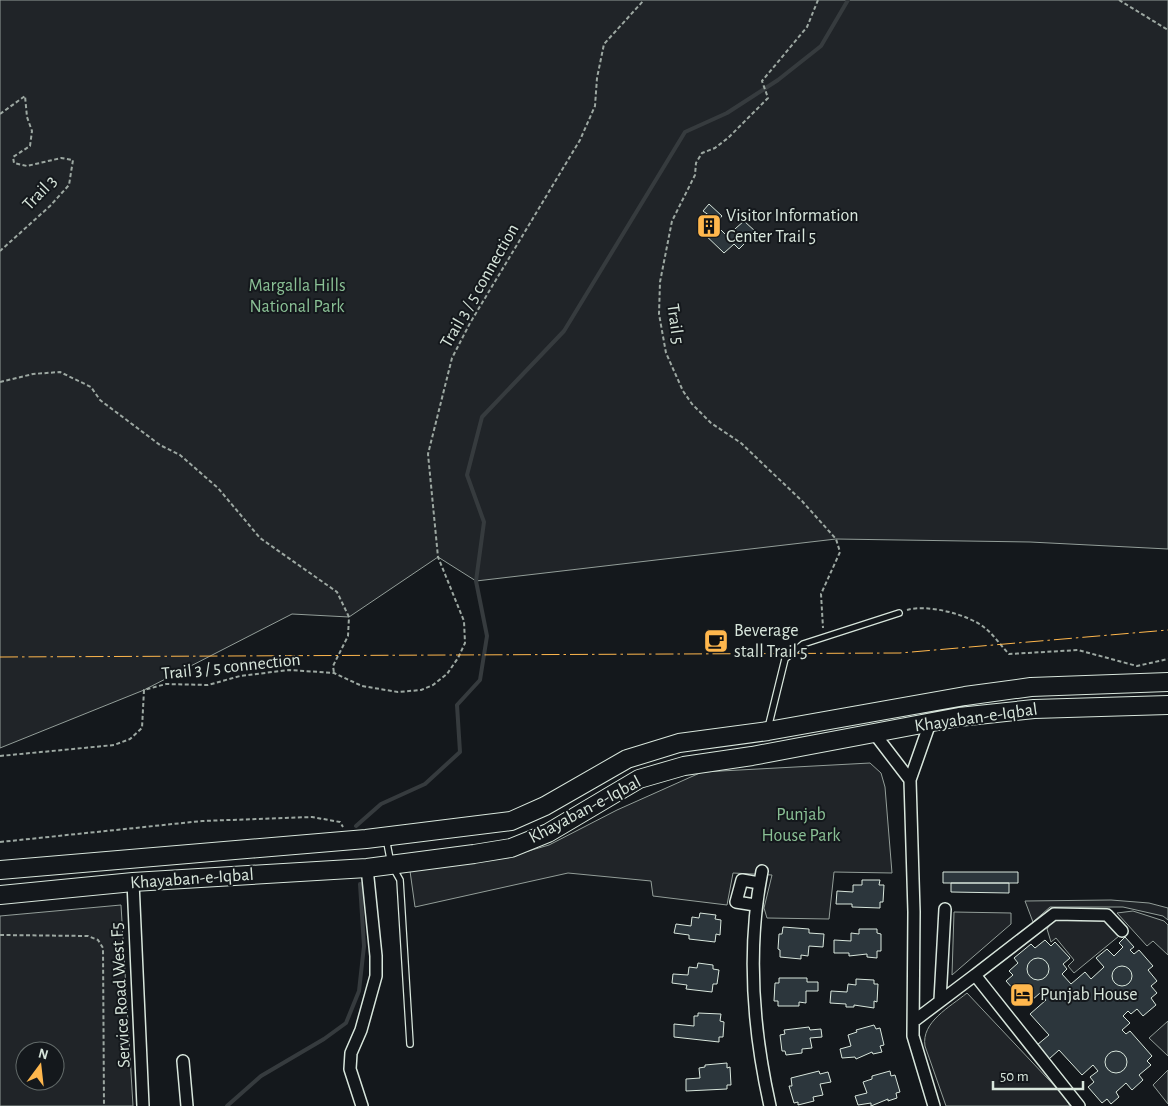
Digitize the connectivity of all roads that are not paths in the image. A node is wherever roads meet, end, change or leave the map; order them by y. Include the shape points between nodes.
1 (899, 613) road end
2 (1168, 682) edge
3 (1168, 705) edge
4 (869, 713) junction
5 (930, 723) junction
6 (768, 731) junction
7 (874, 733) junction
8 (910, 780) junction
9 (386, 836) junction
10 (392, 864) junction
11 (367, 868) junction
12 (0, 870) edge
13 (762, 871) dead end
14 (133, 882) junction
15 (759, 883) junction
16 (0, 895) edge
17 (755, 905) junction
18 (945, 908) dead end
19 (1122, 931) dead end
20 (975, 975) junction
21 (940, 1000) junction
22 (914, 1021) junction
23 (410, 1044) dead end
24 (183, 1060) dead end
25 (143, 1106) edge
26 (187, 1106) edge
27 (362, 1106) edge
28 (770, 1106) edge
29 (934, 1106) edge
30 (1080, 1106) edge

1 - 6 lane via 803,644 785,659
2 - 4 main road, Khayaban-e-Iqbal via 1031,687
3 - 5 main road, Khayaban-e-Iqbal via 1034,708
4 - 6 main road, Khayaban-e-Iqbal
4 - 7 main road
5 - 7 main road, Khayaban-e-Iqbal
5 - 8 street
6 - 9 main road, Khayaban-e-Iqbal via 679,743 628,759 545,806 511,821
7 - 8 street
7 - 10 main road, Khayaban-e-Iqbal via 684,766 639,779 548,833 511,848
8 - 22 street
9 - 10 lane
9 - 12 main road, Khayaban-e-Iqbal
10 - 11 main road, Khayaban-e-Iqbal
10 - 23 lane via 400,880
11 - 14 main road, Khayaban-e-Iqbal
11 - 27 street via 376,976 351,1053 350,1068
13 - 15 street
14 - 16 main road, Khayaban-e-Iqbal
14 - 25 street, Service Road West F5
15 - 17 street
15 - 17 street via 742,880 736,902
17 - 28 street via 755,1007 761,1066
18 - 21 street
19 - 20 street via 1107,914 1054,914
20 - 21 street
20 - 30 street
21 - 22 street
22 - 29 street via 914,1036
24 - 26 street

